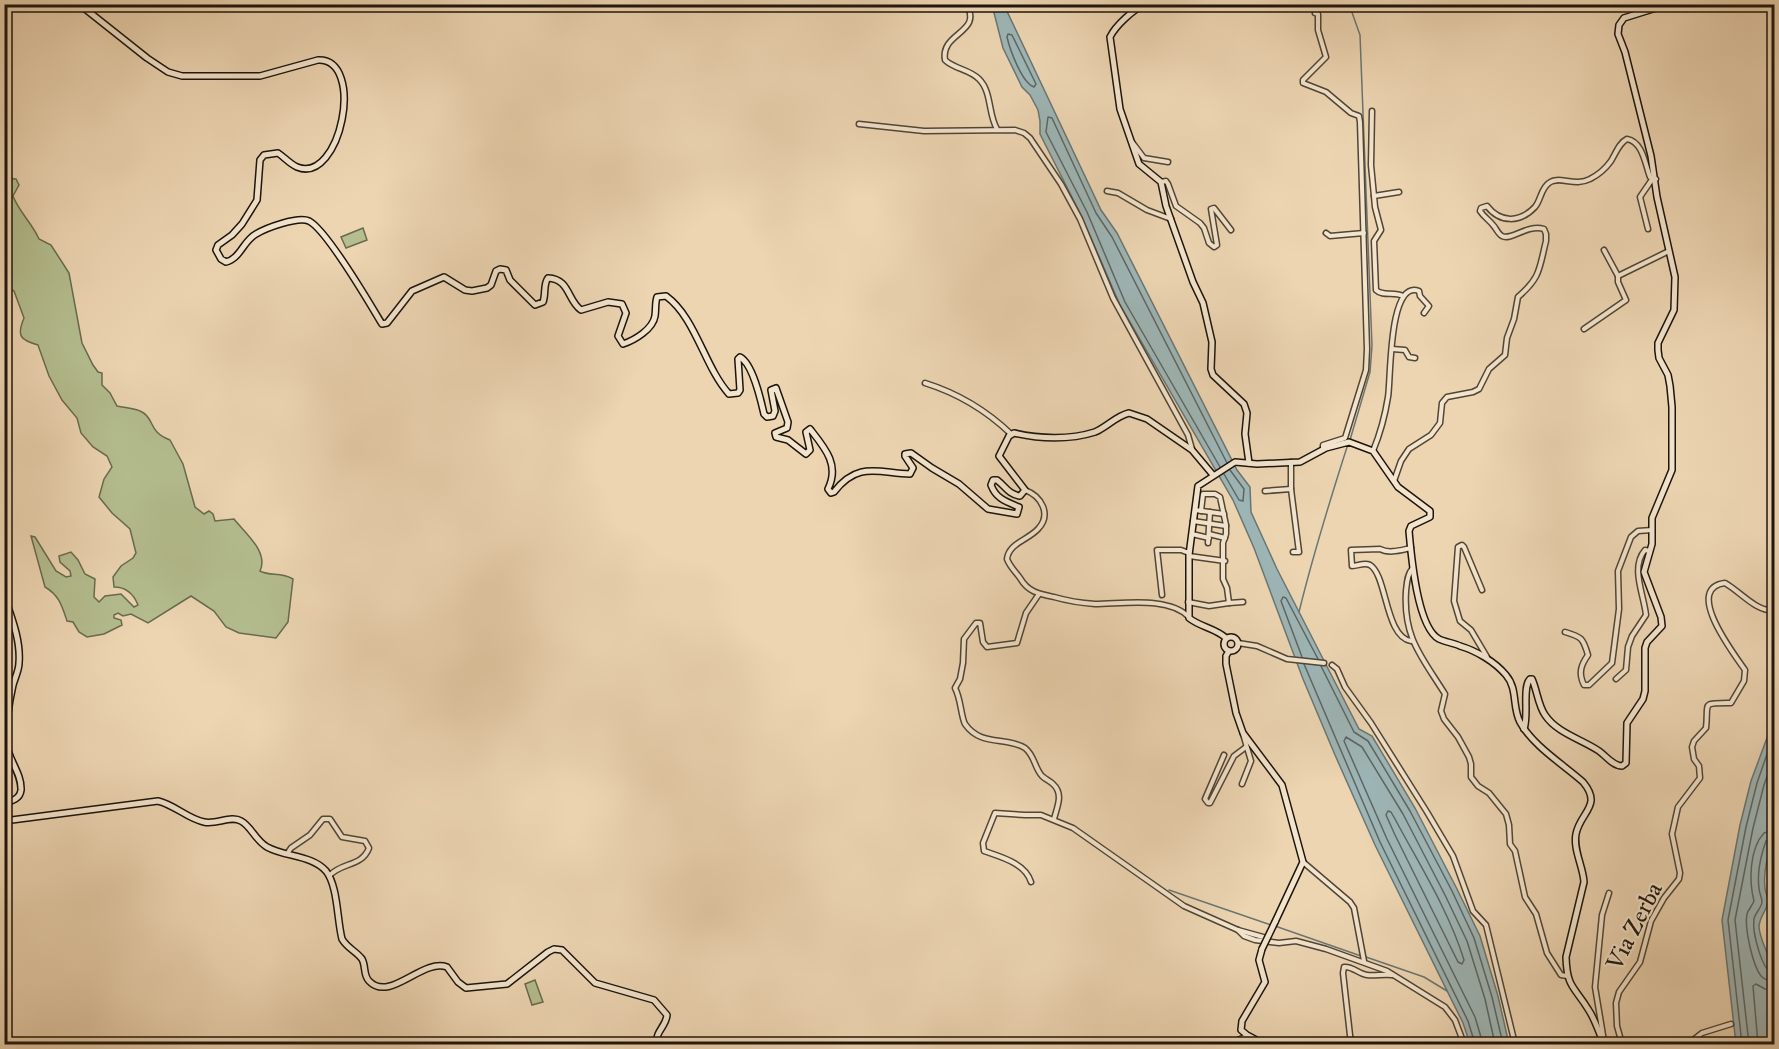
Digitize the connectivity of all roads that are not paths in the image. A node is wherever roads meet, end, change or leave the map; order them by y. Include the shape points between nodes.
1 (79, 4) edge
2 (966, 4) edge
3 (1145, 4) edge
4 (1151, 4) edge
5 (1168, 4) edge
6 (1677, 4) edge
7 (1315, 13) dead end
8 (1372, 111) dead end
9 (859, 124) dead end
10 (998, 130) junction
11 (1131, 141) junction
12 (1168, 162) dead end
13 (1654, 178) junction
14 (1161, 182) junction
15 (1107, 191) dead end
16 (1399, 192) dead end
17 (1374, 196) junction
18 (1171, 219) junction
19 (1648, 229) dead end
20 (1231, 230) dead end
21 (1326, 233) dead end
22 (1364, 233) junction
23 (1604, 250) dead end
24 (1669, 250) junction
25 (1618, 276) junction
26 (1403, 296) junction
27 (1424, 313) dead end
28 (1584, 329) dead end
29 (1392, 349) junction
30 (1415, 358) dead end
31 (925, 383) dead end
32 (1011, 434) junction
33 (1324, 448) junction
34 (1192, 450) junction
35 (1373, 451) junction
36 (1291, 462) junction
37 (1249, 463) junction
38 (1214, 475) junction
39 (1394, 482) junction
40 (1291, 489) junction
41 (1025, 490) junction
42 (1265, 491) dead end
43 (1198, 511) junction
44 (1210, 512) junction
45 (1224, 514) junction
46 (1193, 521) junction
47 (1209, 524) junction
48 (1226, 526) junction
49 (1652, 530) junction
50 (1192, 534) junction
51 (1209, 538) junction
52 (1225, 538) junction
53 (1411, 548) junction
54 (1650, 551) junction
55 (1293, 552) dead end
56 (1189, 555) junction
57 (1225, 561) junction
58 (1412, 569) junction
59 (1482, 590) dead end
60 (1039, 594) junction
61 (4, 595) edge
62 (1162, 595) dead end
63 (1188, 602) junction
64 (1243, 602) dead end
65 (1229, 603) junction
66 (1774, 610) edge
67 (1189, 618) junction
68 (1565, 632) dead end
69 (1226, 638) junction
70 (1412, 641) junction
71 (1238, 643) junction
72 (1229, 651) junction
73 (1489, 660) junction
74 (1324, 663) dead end
75 (1332, 665) dead end
76 (1616, 679) dead end
77 (1524, 729) junction
78 (1243, 733) junction
79 (1246, 747) junction
80 (1224, 754) dead end
81 (1242, 784) dead end
82 (4, 803) edge
83 (1054, 819) junction
84 (4, 821) edge
85 (288, 854) junction
86 (1303, 862) junction
87 (329, 876) junction
88 (1031, 882) dead end
89 (1609, 892) dead end
90 (1238, 930) junction
91 (1267, 938) junction
92 (1364, 960) junction
93 (1393, 975) junction
94 (1567, 976) junction
95 (1731, 1024) dead end
96 (1247, 1036) junction
97 (657, 1044) edge
98 (1229, 1044) edge
99 (1263, 1044) edge
100 (1351, 1044) edge
101 (1464, 1044) edge
102 (1515, 1044) edge
103 (1604, 1044) edge
104 (1622, 1044) edge
105 (1688, 1044) edge

1 - 41 street via 147,58 182,76 260,76 325,60 338,69 344,115 330,153 324,161 305,168 296,167 278,153 264,155 260,160 257,200 242,224 216,250 226,262 255,234 301,219 317,227 382,324 387,323 412,291 444,277 465,290 487,288 500,269 506,270 510,280 534,305 543,302 548,278 565,284 581,310 608,302 622,304 626,313 618,336 623,344 652,325 657,297 666,296 679,309 729,394 740,390 740,357 746,362 767,417 775,411 771,390 776,388 788,422 788,428 776,433 776,437 788,440 806,454 810,450 806,432 810,429 825,447 832,467 830,492 846,478 864,472 910,474 914,468 905,459 904,454 908,453 959,484 993,511 1019,511 1019,507 1002,501 992,490 993,480 1014,495 1020,496
2 - 10 street via 970,23 949,42 945,60 968,70 981,82
3 - 11 street via 1110,37 1120,109
4 - 5 street
6 - 13 street via 1624,18 1619,25
7 - 22 street via 1326,57 1303,83 1326,92 1359,116
8 - 17 street
9 - 10 street via 924,131
10 - 34 street via 1024,133 1061,184 1113,298 1188,435
11 - 12 street via 1144,158
11 - 14 street via 1139,164
13 - 19 street via 1640,197
13 - 24 street
13 - 39 street via 1650,177 1638,144 1627,139 1592,178 1577,183 1550,182 1536,205 1523,215 1504,220 1494,216 1487,206 1481,208 1504,237 1532,228 1544,229 1546,240 1537,277 1518,297 1505,355 1489,369 1479,388 1447,397 1442,403 1440,423 1431,435 1409,448
14 - 18 street
14 - 20 street via 1166,181 1176,206 1204,228 1214,247 1211,209 1219,213
15 - 18 street
16 - 17 street
17 - 26 street via 1381,230 1374,241 1376,291
18 - 37 street via 1203,303 1212,342 1213,375 1245,404
21 - 22 street
22 - 33 street via 1366,370 1345,438 1323,445
23 - 25 street
24 - 25 street
24 - 49 street via 1676,294 1658,350 1670,386 1673,457 1672,470 1652,518
25 - 28 street via 1626,300
26 - 27 street via 1409,290 1419,291 1429,306
26 - 29 street via 1395,318
29 - 30 street via 1405,350
29 - 35 street via 1383,425
31 - 32 street via 960,397
32 - 34 street via 1080,435 1095,432 1129,413 1146,419
32 - 41 street via 999,456
33 - 35 street via 1349,442
33 - 36 street via 1300,462
34 - 38 street
35 - 39 street
36 - 37 street
36 - 40 street
37 - 38 street via 1235,462
38 - 43 street via 1198,486
39 - 53 street via 1430,511 1430,517 1411,526
40 - 42 street
40 - 55 street via 1299,552
41 - 60 street via 1040,500 1042,520 1039,528 1012,549 1007,559 1024,586
43 - 44 street
43 - 45 street via 1206,492 1220,497
43 - 46 street
44 - 45 street
44 - 47 street
45 - 48 street
46 - 47 street
46 - 50 street
47 - 48 street
47 - 51 street
48 - 52 street
49 - 54 street
49 - 68 street via 1638,531 1630,537 1618,571 1619,609 1612,663 1589,685 1584,685 1581,678 1588,655 1585,643 1580,636
50 - 51 street
50 - 56 street
51 - 52 street
52 - 57 street
53 - 58 street
53 - 70 street via 1351,550 1350,557 1352,566 1364,564 1376,572 1399,632
54 - 76 street via 1644,550 1639,563 1646,615 1632,636 1626,670
54 - 77 street via 1644,572 1662,626 1645,648 1645,691 1627,723 1626,762 1617,766 1554,724 1545,715 1530,678 1526,684
56 - 57 street
56 - 62 street via 1181,550 1157,550
56 - 63 street
57 - 65 street via 1223,579
58 - 70 street via 1406,602
58 - 73 street via 1419,600 1434,635
59 - 73 street via 1464,547 1458,547 1454,601 1460,621 1471,630
60 - 67 street via 1095,604 1149,602 1184,612
60 - 83 street via 1026,613 1017,643 985,646 980,623 976,623 964,639 963,663 955,688 967,726 981,738 1024,748 1035,759 1041,775 1055,786 1060,798
61 - 82 street via 19,645 6,743 21,794
63 - 65 street via 1209,606
63 - 67 street
64 - 65 street
66 - 104 street, Via Zerba via 1756,607 1725,583 1710,591 1714,623 1746,675 1731,703 1708,705 1706,728 1694,741 1692,753 1700,778 1678,807 1672,834 1679,879 1652,921 1640,962 1619,992 1617,1026
67 - 69 street
69 - 71 street via 1235,638
69 - 72 street via 1224,647
70 - 94 street via 1445,694 1441,711 1469,757 1471,777 1506,814 1510,844 1547,953 1561,975
71 - 72 street via 1236,650
71 - 74 street via 1257,646 1287,659
72 - 78 street via 1226,664
73 - 77 street via 1512,684
75 - 102 street via 1453,856 1473,911 1486,926
77 - 94 street via 1590,790 1589,809 1576,836 1584,882 1566,957
78 - 79 street
78 - 86 street via 1282,785
79 - 80 street via 1234,756 1208,803 1205,800
79 - 81 street via 1251,765
83 - 88 street via 997,812 982,843 984,850 1012,862
83 - 90 street via 1073,828 1184,906
84 - 85 street via 158,801 206,823 241,821 261,844
85 - 87 street via 315,862
85 - 87 street via 323,819 330,819 342,837 365,841 369,848 360,861
86 - 91 street, bridge
86 - 92 street via 1350,902
87 - 97 street via 342,939 363,961 366,978 376,986 390,987 438,965 447,967 466,988 498,986 513,981 548,952 562,950 595,983 659,1004 667,1020 657,1035
89 - 103 street via 1602,915 1595,987
90 - 91 street
90 - 92 street via 1255,940 1296,941
91 - 96 street, bridge via 1259,960 1266,982 1242,1021
92 - 93 street
93 - 100 street via 1366,975 1344,967
93 - 101 street via 1445,1007
94 - 103 street
95 - 105 street via 1702,1033
96 - 98 street
96 - 99 street

